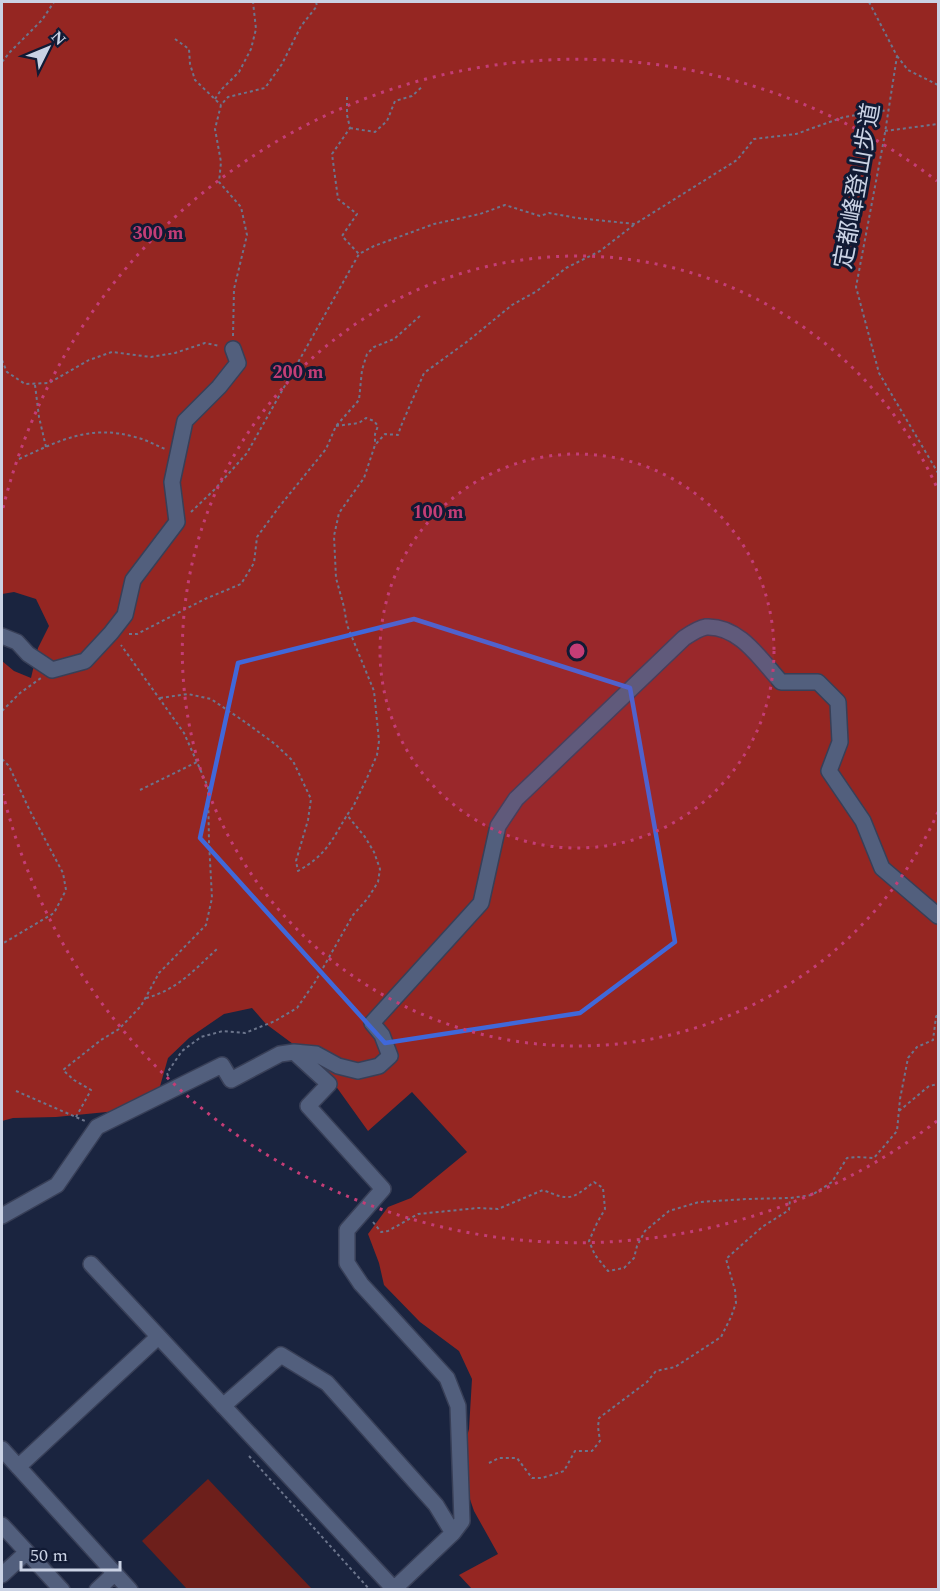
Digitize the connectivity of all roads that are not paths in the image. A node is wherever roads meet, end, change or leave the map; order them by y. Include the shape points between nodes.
1 (233, 349) road end
2 (2, 636) edge
3 (939, 916) edge
4 (294, 1052) junction
5 (2, 1216) edge
6 (91, 1264) dead end
7 (158, 1337) junction
8 (223, 1406) junction
9 (2, 1449) edge
10 (18, 1467) junction
11 (2, 1525) edge
12 (453, 1533) junction
13 (27, 1552) junction
14 (115, 1573) junction
15 (2, 1575) edge
16 (394, 1589) edge
17 (62, 1590) edge
18 (97, 1590) edge
19 (130, 1590) edge

1 - 2 street via 238,363 185,421 172,482 177,522 133,580 125,615 111,633 85,661 52,669 17,642
3 - 4 street via 882,868 863,821 829,771 840,742 838,702 818,682 781,682 743,640 725,630 704,627 684,638 516,799 498,826 481,903 372,1023 382,1035 390,1056 379,1066 358,1071 316,1054
4 - 5 street via 280,1054 231,1080 222,1065 97,1127 57,1185
4 - 12 street via 329,1084 308,1106 383,1189 347,1230 347,1263 361,1284 447,1378 458,1406 462,1521
6 - 7 street
7 - 8 street
7 - 10 street
8 - 12 street via 280,1355 327,1383 436,1505
8 - 16 street
9 - 10 street
10 - 14 street
11 - 13 street
12 - 16 street
13 - 15 street
13 - 17 street
14 - 18 street
14 - 19 street

